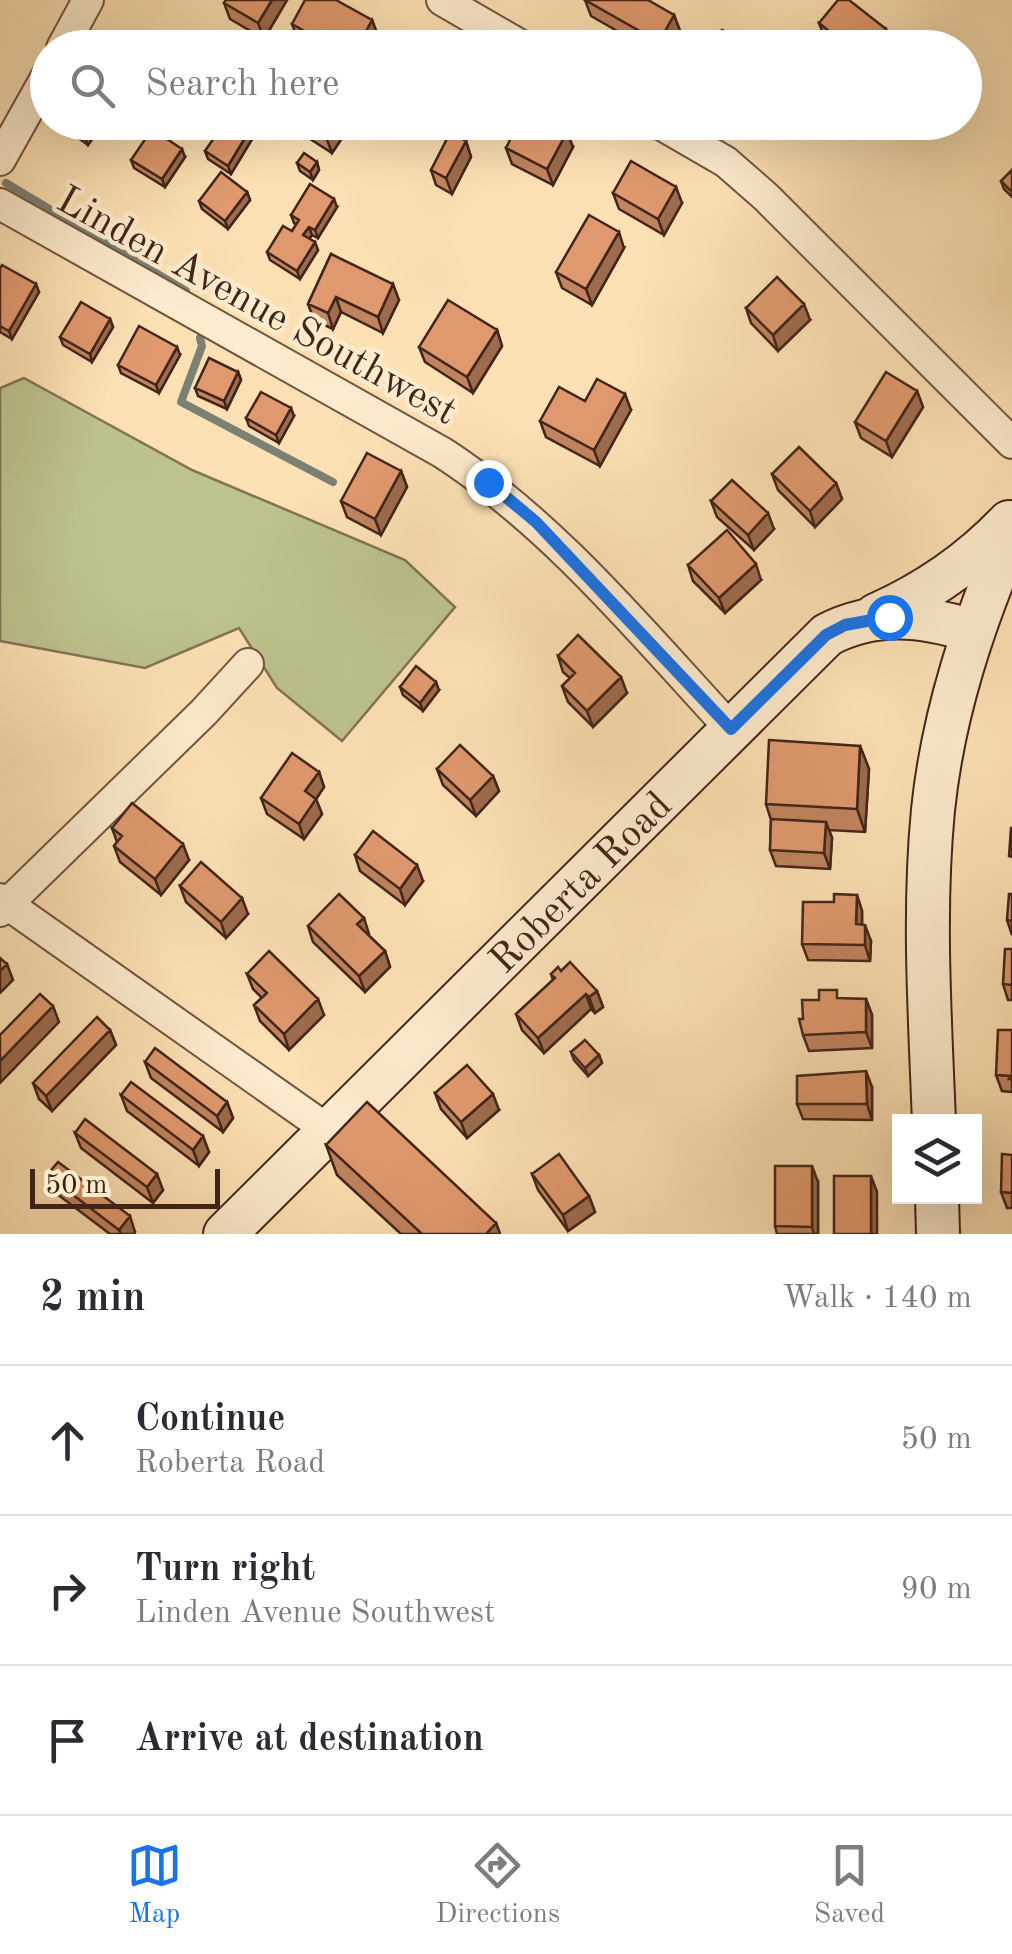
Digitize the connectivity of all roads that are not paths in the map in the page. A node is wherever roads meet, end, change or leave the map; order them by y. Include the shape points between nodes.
1 (88, 0) edge
2 (442, 0) edge
3 (72, 30) edge
4 (494, 30) edge
5 (30, 106) edge
6 (688, 140) edge
7 (0, 160) edge
8 (0, 204) edge
9 (1012, 443) edge
10 (1012, 518) edge
11 (1012, 533) edge
12 (867, 619) junction
13 (972, 632) junction
14 (248, 664) dead end
15 (731, 729) junction
16 (2, 905) edge
17 (934, 1114) edge
18 (328, 1130) junction
19 (936, 1204) edge
20 (225, 1234) edge
21 (938, 1234) edge

1 - 3 street
2 - 4 street
5 - 7 street
6 - 9 street via 726,162 766,198
8 - 15 street, Linden Avenue Southwest via 488,482 536,522
10 - 12 street via 941,581
11 - 13 street
12 - 13 street, Roberta Road via 913,617
12 - 15 street, Roberta Road via 826,635
13 - 17 street via 933,808
14 - 16 street
15 - 18 street, Roberta Road
16 - 18 street
18 - 20 street, Roberta Road
19 - 21 street

